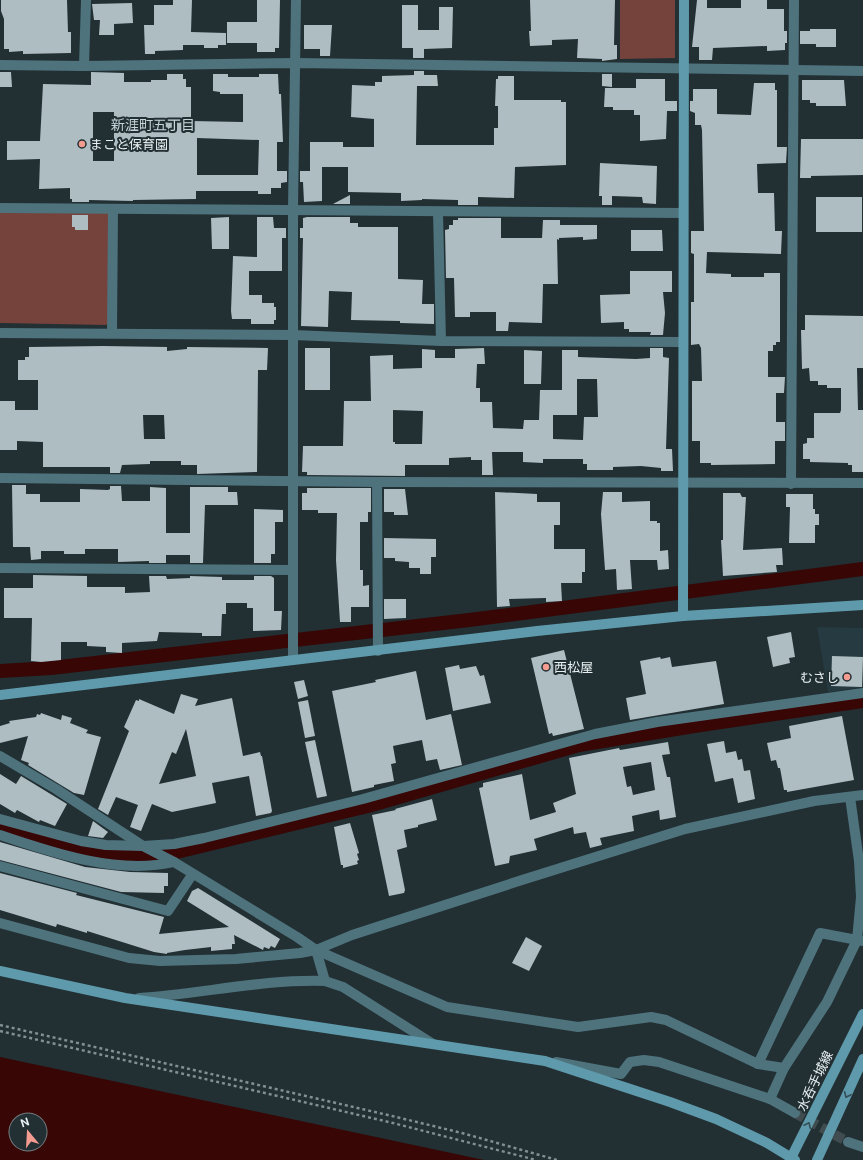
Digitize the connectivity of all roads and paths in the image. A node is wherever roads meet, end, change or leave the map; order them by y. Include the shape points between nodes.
1 (86, 0) edge
2 (296, 0) edge
3 (684, 0) edge
4 (794, 0) edge
5 (296, 63) junction
6 (0, 65) edge
7 (84, 66) junction
8 (684, 68) junction
9 (794, 70) junction
10 (863, 71) edge
11 (0, 208) edge
12 (113, 209) junction
13 (293, 210) junction
14 (438, 212) junction
15 (683, 213) junction
16 (0, 333) edge
17 (112, 333) junction
18 (293, 335) junction
19 (441, 340) junction
20 (683, 342) junction
21 (0, 478) edge
22 (294, 481) junction
23 (377, 482) junction
24 (683, 482) junction
25 (863, 483) edge
26 (791, 484) junction
27 (0, 568) edge
28 (292, 570) junction
29 (863, 605) edge
30 (683, 616) junction
31 (378, 651) junction
32 (293, 660) junction
33 (863, 693) edge
34 (0, 695) edge
35 (0, 756) edge
36 (863, 795) edge
37 (850, 797) junction
38 (0, 818) edge
39 (0, 835) edge
40 (146, 848) junction
41 (170, 860) junction
42 (0, 866) edge
43 (192, 875) junction
44 (0, 922) edge
45 (860, 941) edge
46 (316, 950) junction
47 (0, 971) edge
48 (325, 980) junction
49 (125, 998) junction
50 (863, 1014) edge
51 (0, 1025) edge
52 (0, 1031) edge
53 (433, 1044) junction
54 (863, 1059) edge
55 (545, 1060) junction
56 (758, 1064) junction
57 (784, 1068) junction
58 (770, 1099) junction
59 (795, 1113) tunnel mouth
60 (848, 1142) tunnel mouth
61 (863, 1147) edge
62 (792, 1159) edge
63 (536, 1160) edge
64 (557, 1160) edge
65 (817, 1160) edge

1 - 7 street
2 - 5 street
3 - 8 street
4 - 9 street
5 - 7 street
5 - 8 street
5 - 13 street
6 - 7 street
8 - 9 street
8 - 15 street
9 - 10 street
9 - 26 street
11 - 12 street
12 - 13 street
12 - 17 street
13 - 14 street
13 - 18 street
14 - 15 street
14 - 19 street
15 - 20 street
16 - 17 street
17 - 18 street
18 - 19 street
18 - 22 street
19 - 20 street
20 - 24 street
21 - 22 street
22 - 23 street
22 - 28 street
23 - 24 street
23 - 31 street
24 - 26 street
24 - 30 street
25 - 26 street
27 - 28 street
28 - 32 street
29 - 30 street
30 - 31 street
31 - 32 street
32 - 34 street
33 - 40 street via 657,722 595,734 330,807 204,838
35 - 40 street
36 - 37 street
37 - 45 street via 859,861
37 - 46 street via 814,801 685,829 352,935
38 - 40 street via 81,841
39 - 41 street via 59,855 122,865 156,866
40 - 41 street
41 - 43 street
42 - 43 street via 168,911
43 - 46 street
44 - 46 street via 129,958 160,961 236,960
45 - 56 street via 820,933
45 - 57 street via 827,1002
46 - 48 street
46 - 56 street via 447,1008 578,1027 651,1017 666,1020
47 - 49 street
48 - 49 street via 276,982 169,996
48 - 53 street via 343,987
49 - 53 street
62 -> 50 street, 水呑手城線
51 - 64 path via 406,1120
52 - 63 path via 400,1125
53 - 55 street
54 -> 65 street
55 - 58 street via 621,1074 630,1062 659,1062
55 - 62 street via 716,1120 767,1143
56 - 57 street
57 - 58 street
58 - 59 street
60 - 61 street

